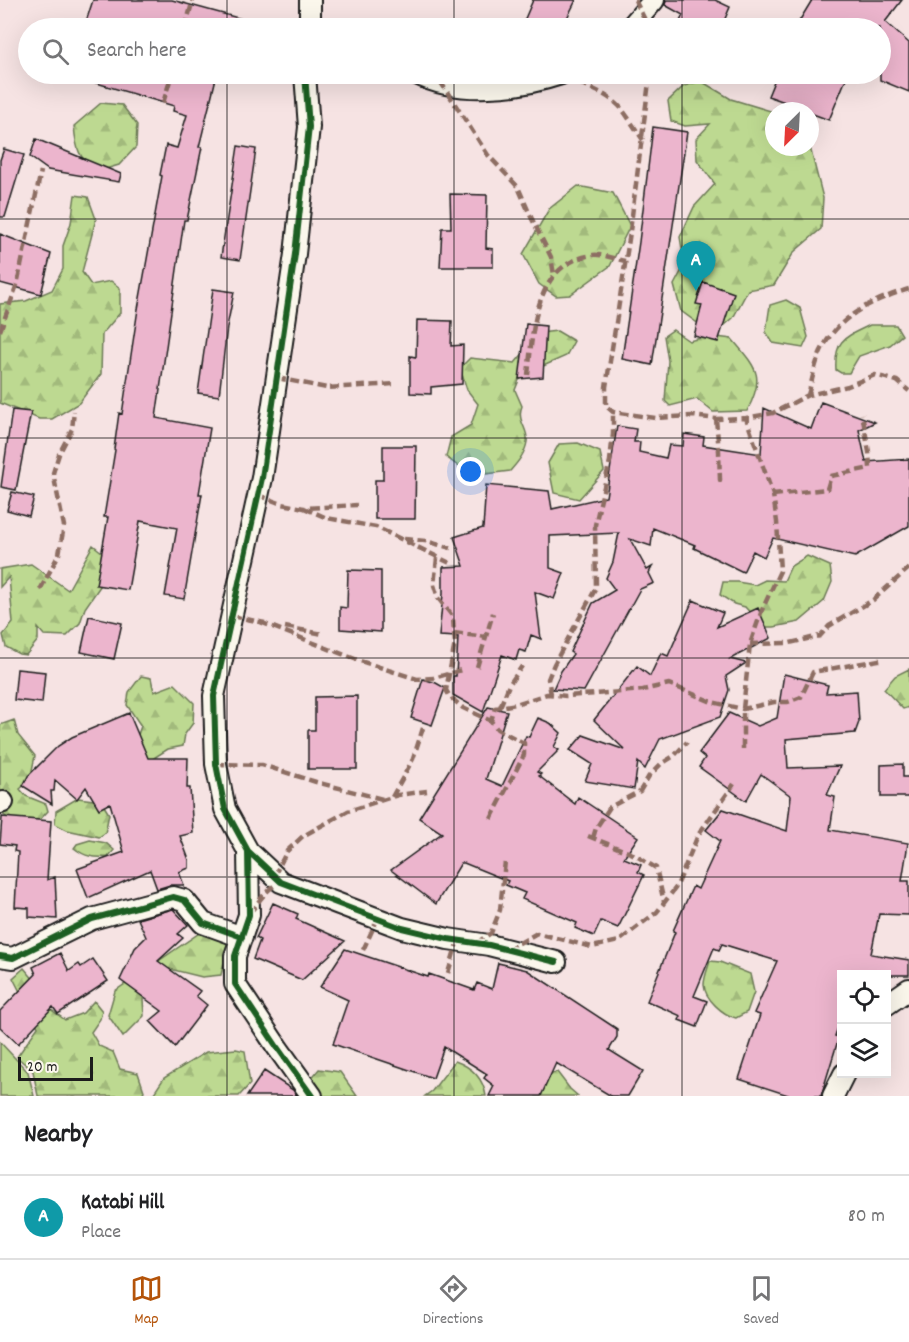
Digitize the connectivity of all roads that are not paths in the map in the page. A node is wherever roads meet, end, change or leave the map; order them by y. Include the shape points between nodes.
1 (310, 0) edge
2 (654, 0) edge
3 (310, 18) edge
4 (639, 18) edge
5 (306, 84) edge
6 (456, 84) edge
7 (519, 84) edge
8 (248, 851) junction
9 (242, 938) junction
10 (6, 957) edge
11 (556, 962) dead end
12 (0, 974) edge
13 (909, 989) edge
14 (891, 1002) edge
15 (842, 1078) edge
16 (312, 1096) edge
17 (833, 1096) edge

1 - 3 street
2 - 4 street
5 - 8 street via 309,127 295,254 262,478 214,696 216,764 225,809
6 - 7 street
8 - 9 street via 249,915
8 - 11 street via 281,882 402,927
9 - 10 street via 203,923 184,900 173,897 92,920
9 - 16 street via 235,956 235,984
10 - 12 street
13 - 14 street
15 - 17 street

